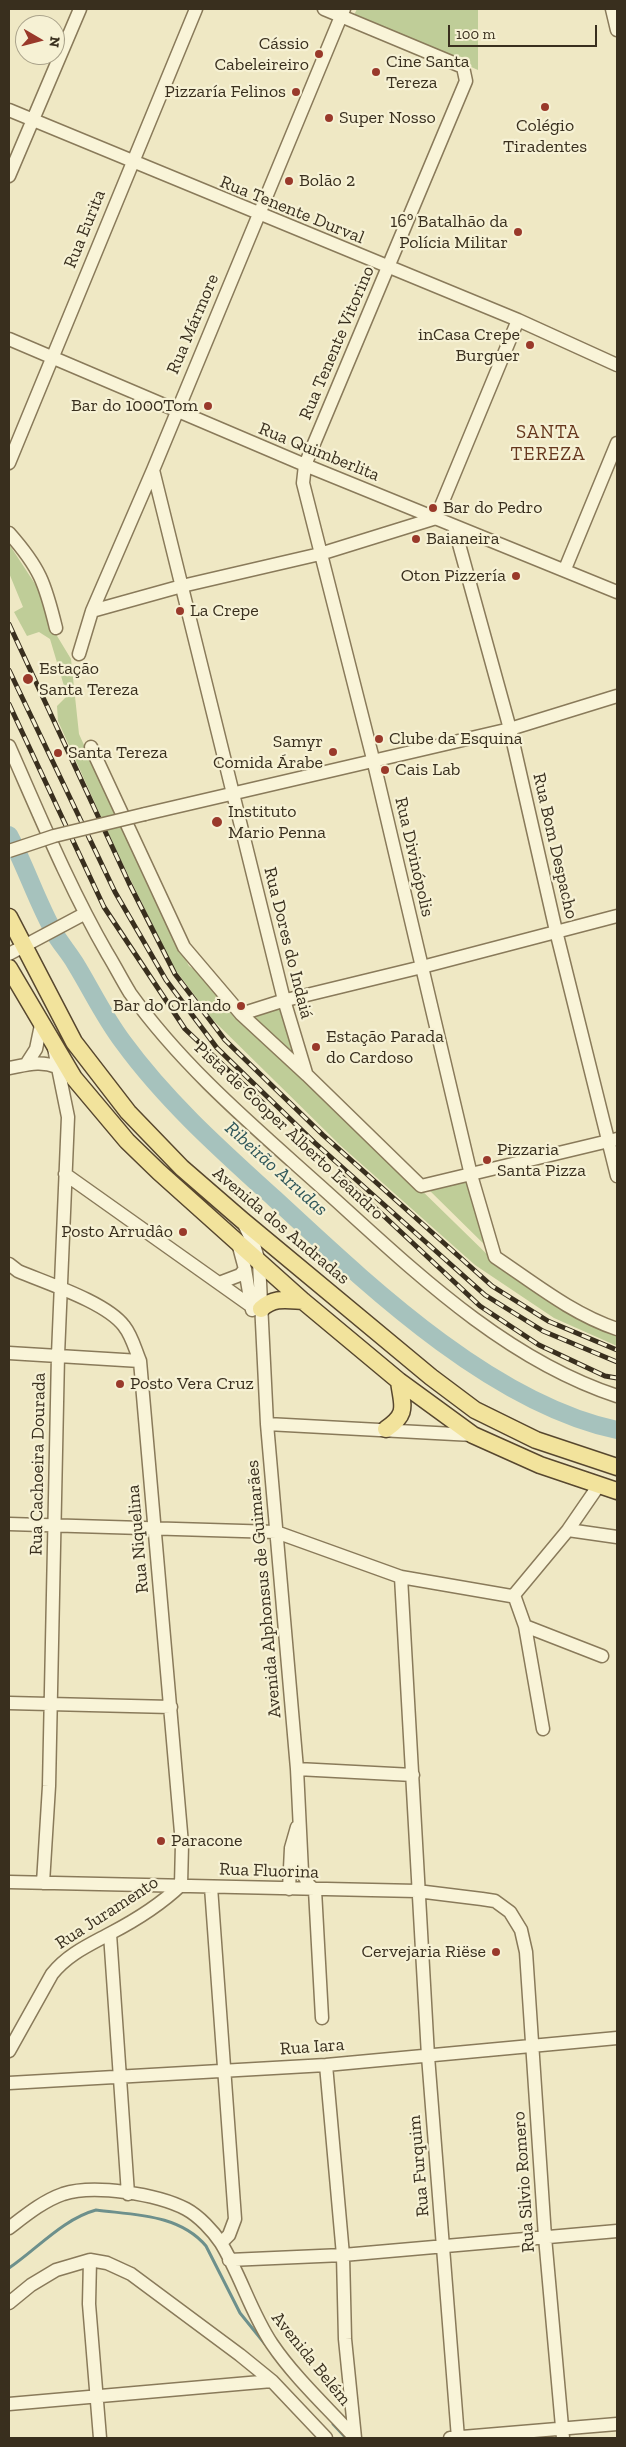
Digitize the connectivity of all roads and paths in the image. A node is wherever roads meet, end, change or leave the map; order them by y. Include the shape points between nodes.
1 (80, 9) edge
2 (196, 9) edge
3 (324, 9) edge
4 (612, 9) edge
5 (342, 12) edge
6 (617, 30) edge
7 (9, 110) edge
8 (32, 120) junction
9 (131, 162) junction
10 (9, 176) edge
11 (258, 214) junction
12 (387, 268) junction
13 (518, 320) junction
14 (9, 338) edge
15 (52, 356) junction
16 (617, 364) edge
17 (176, 411) junction
18 (617, 443) edge
19 (9, 463) edge
20 (305, 465) junction
21 (153, 470) junction
22 (436, 518) junction
23 (454, 526) junction
24 (9, 533) edge
25 (320, 554) junction
26 (565, 569) junction
27 (182, 586) junction
28 (617, 592) edge
29 (92, 611) junction
30 (56, 628) dead end
31 (79, 654) dead end
32 (617, 696) edge
33 (510, 728) junction
34 (9, 746) edge
35 (91, 747) dead end
36 (373, 759) junction
37 (232, 793) junction
38 (9, 851) edge
39 (84, 914) junction
40 (617, 916) edge
41 (9, 917) edge
42 (556, 931) junction
43 (15, 949) edge
44 (422, 967) junction
45 (9, 968) edge
46 (13, 982) edge
47 (284, 1000) junction
48 (240, 1014) junction
49 (41, 1025) junction
50 (54, 1046) junction
51 (27, 1064) junction
52 (57, 1067) junction
53 (9, 1068) edge
54 (307, 1075) junction
55 (74, 1078) junction
56 (613, 1140) edge
57 (65, 1174) junction
58 (472, 1175) junction
59 (617, 1176) edge
60 (242, 1220) junction
61 (9, 1264) edge
62 (252, 1265) junction
63 (219, 1284) junction
64 (61, 1289) junction
65 (302, 1301) junction
66 (256, 1308) junction
67 (617, 1329) edge
68 (9, 1353) edge
69 (58, 1355) junction
70 (140, 1361) junction
71 (399, 1381) junction
72 (617, 1396) edge
73 (267, 1424) junction
74 (386, 1429) junction
75 (474, 1435) junction
76 (536, 1440) junction
77 (617, 1467) edge
78 (599, 1485) junction
79 (617, 1491) edge
80 (9, 1524) edge
81 (55, 1526) junction
82 (154, 1528) junction
83 (568, 1530) junction
84 (276, 1532) junction
85 (617, 1537) edge
86 (401, 1577) junction
87 (514, 1595) junction
88 (525, 1626) junction
89 (602, 1656) dead end
90 (9, 1704) edge
91 (50, 1705) junction
92 (171, 1707) junction
93 (543, 1729) dead end
94 (297, 1769) junction
95 (413, 1775) junction
96 (298, 1824) junction
97 (9, 1882) edge
98 (42, 1884) junction
99 (181, 1885) junction
100 (211, 1886) junction
101 (289, 1889) junction
102 (315, 1890) junction
103 (417, 1891) junction
104 (518, 1924) joint
105 (110, 1934) junction
106 (322, 2018) dead end
107 (617, 2038) edge
108 (531, 2044) junction
109 (9, 2051) edge
110 (428, 2056) junction
111 (326, 2065) junction
112 (225, 2070) junction
113 (119, 2076) junction
114 (9, 2083) edge
115 (128, 2194) junction
116 (9, 2228) edge
117 (617, 2231) edge
118 (545, 2236) junction
119 (221, 2243) junction
120 (443, 2246) junction
121 (343, 2255) junction
122 (90, 2260) junction
123 (229, 2260) junction
124 (9, 2303) edge
125 (272, 2382) junction
126 (96, 2396) junction
127 (9, 2404) edge
128 (617, 2424) edge
129 (562, 2434) edge
130 (322, 2436) edge
131 (100, 2438) edge
132 (355, 2438) edge
133 (455, 2438) edge

1 - 8 street
2 - 9 street, Rua Eurita
3 - 5 street
4 - 6 street
5 - 11 street, Rua Mármore
5 - 12 street, Rua Tenente Vitorino via 463,67 466,81
7 - 8 street, Rua Tenente Durval
8 - 9 street, Rua Tenente Durval
8 - 10 street
9 - 11 street, Rua Tenente Durval
9 - 15 street, Rua Eurita
11 - 12 street, Rua Tenente Durval
11 - 17 street, Rua Mármore
12 - 13 street, Rua Tenente Durval
12 - 20 street, Rua Tenente Vitorino
13 - 16 street, Rua Tenente Durval
13 - 22 street
14 - 15 street, Rua Quimberlita
15 - 17 street, Rua Quimberlita
15 - 19 street, Rua Eurita
17 - 20 street, Rua Quimberlita
17 - 21 street, Rua Mármore
18 - 26 street
20 - 22 street, Rua Quimberlita
20 - 25 street, Rua Divinópolis via 303,483
21 - 27 street, Rua Dores do Indaiá
21 - 29 street, Rua Mármore
22 - 23 street, Rua Quimberlita
22 - 25 street
23 - 26 street, Rua Quimberlita
23 - 33 street, Rua Bom Despacho
24 - 30 street via 31,558 39,573 47,590
25 - 27 street
25 - 36 street, Rua Divinópolis
26 - 28 street, Rua Quimberlita
27 - 29 street
27 - 37 street, Rua Dores do Indaiá
29 - 31 street, Rua Mármore
32 - 33 street
33 - 36 street
33 - 42 street, Rua Bom Despacho
34 - 39 street, Pista de Cooper Alberto Leandro
35 - 48 street via 184,947
36 - 37 street
36 - 44 street, Rua Divinópolis
37 - 38 street, bridge via 54,836
37 - 47 street, Rua Dores do Indaiá
39 - 43 street
39 - 72 street, Pista de Cooper Alberto Leandro via 130,992 184,1059 223,1099 400,1258 464,1310 535,1360
40 - 42 street
41 - 43 main road, Avenida dos Andradas
42 - 44 street
42 - 56 street, Rua Bom Despacho
43 - 60 main road, Avenida dos Andradas via 74,1042 128,1112 182,1168
44 - 47 street
44 - 58 street, Rua Divinópolis
45 - 46 main road
46 - 49 main road
47 - 48 street
47 - 54 street, Rua Dores do Indaiá
48 - 54 street
49 - 50 main road
49 - 51 street via 36,1049
50 - 52 street, Rua Cachoeira Dourada
50 - 55 main road
51 - 52 street via 44,1063
51 - 53 street
52 - 55 main road
52 - 57 street, Rua Cachoeira Dourada via 68,1117
54 - 58 street via 421,1186
55 - 62 main road via 128,1141 238,1243
56 - 58 street
56 - 59 street, Rua Bom Despacho
57 - 63 street
57 - 64 street, Rua Cachoeira Dourada
58 - 67 street, Rua Divinópolis via 495,1257 573,1309
60 - 62 street, Avenida Alphonsus de Guimarães via 254,1245
60 - 76 main road, Avenida dos Andradas via 431,1377 476,1410
61 - 64 street, Rua Niquelina
62 - 63 street via 240,1275
62 - 65 main road
62 - 66 street, Avenida Alphonsus de Guimarães
63 - 66 street
64 - 69 street, Rua Cachoeira Dourada
64 - 70 street, Rua Niquelina via 116,1317 129,1334
65 - 66 main road via 278,1300
65 - 71 main road
66 - 73 street, Avenida Alphonsus de Guimarães via 263,1351
68 - 69 street
69 - 70 street
69 - 81 street, Rua Cachoeira Dourada
70 - 82 street, Rua Niquelina
71 - 74 main road via 402,1412 399,1419
71 - 75 main road
73 - 74 street
73 - 84 street, Avenida Alphonsus de Guimarães
74 - 75 street
75 - 76 main road
75 - 78 main road via 540,1465
76 - 77 main road, Avenida dos Andradas
78 - 79 main road
78 - 83 street
80 - 81 street
81 - 82 street
81 - 91 street, Rua Cachoeira Dourada
82 - 84 street
82 - 92 street, Rua Niquelina
83 - 85 street
83 - 87 street
84 - 86 street
84 - 94 street, Avenida Alphonsus de Guimarães
86 - 87 street
86 - 95 street, Rua Furquim
87 - 88 street
88 - 89 street
88 - 93 street
90 - 91 street
91 - 92 street
91 - 98 street, Rua Cachoeira Dourada via 49,1786
92 - 99 street, Rua Niquelina via 182,1844
94 - 95 street
94 - 96 street, Avenida Alphonsus de Guimarães
95 - 103 street, Rua Furquim
96 - 101 street, Avenida Alphonsus de Guimarães via 291,1848
96 - 102 street, Avenida Alphonsus de Guimarães via 302,1872
97 - 98 street, Rua Fluorina
98 - 99 street, Rua Fluorina
99 - 100 street, Rua Fluorina
99 - 105 street, Rua Juramento via 157,1905
100 - 101 street, Rua Fluorina
100 - 112 street
101 - 102 street, Rua Fluorina
102 - 103 street, Rua Fluorina
102 - 106 street
103 - 104 street, Rua Fluorina via 495,1901 510,1912
103 - 110 street, Rua Furquim
104 - 108 street, Rua Silvio Romero via 526,1952
105 - 109 street, Rua Juramento via 78,1950 60,1964
105 - 113 street
107 - 108 street, Rua Iara
108 - 110 street, Rua Iara
108 - 118 street, Rua Silvio Romero
110 - 111 street, Rua Iara
110 - 120 street, Rua Furquim
111 - 112 street, Rua Iara
111 - 121 street
112 - 113 street, Rua Iara
112 - 119 street via 235,2219 229,2235
113 - 114 street, Rua Iara
113 - 115 street
115 - 116 street, Avenida Belém via 88,2190 64,2194 46,2201
115 - 119 street, Avenida Belém via 158,2199 187,2210
117 - 118 street
118 - 120 street
118 - 129 street, Rua Silvio Romero
119 - 123 street, Avenida Belém
120 - 121 street
120 - 133 street, Rua Furquim
121 - 123 street
121 - 132 street via 345,2339
122 - 124 street via 56,2270 30,2285
122 - 125 street via 107,2262 131,2274
122 - 126 street via 89,2304
123 - 132 street, Avenida Belém via 258,2322 274,2347
125 - 126 street
125 - 130 street
126 - 127 street
126 - 131 street
128 - 129 street
129 - 133 street

